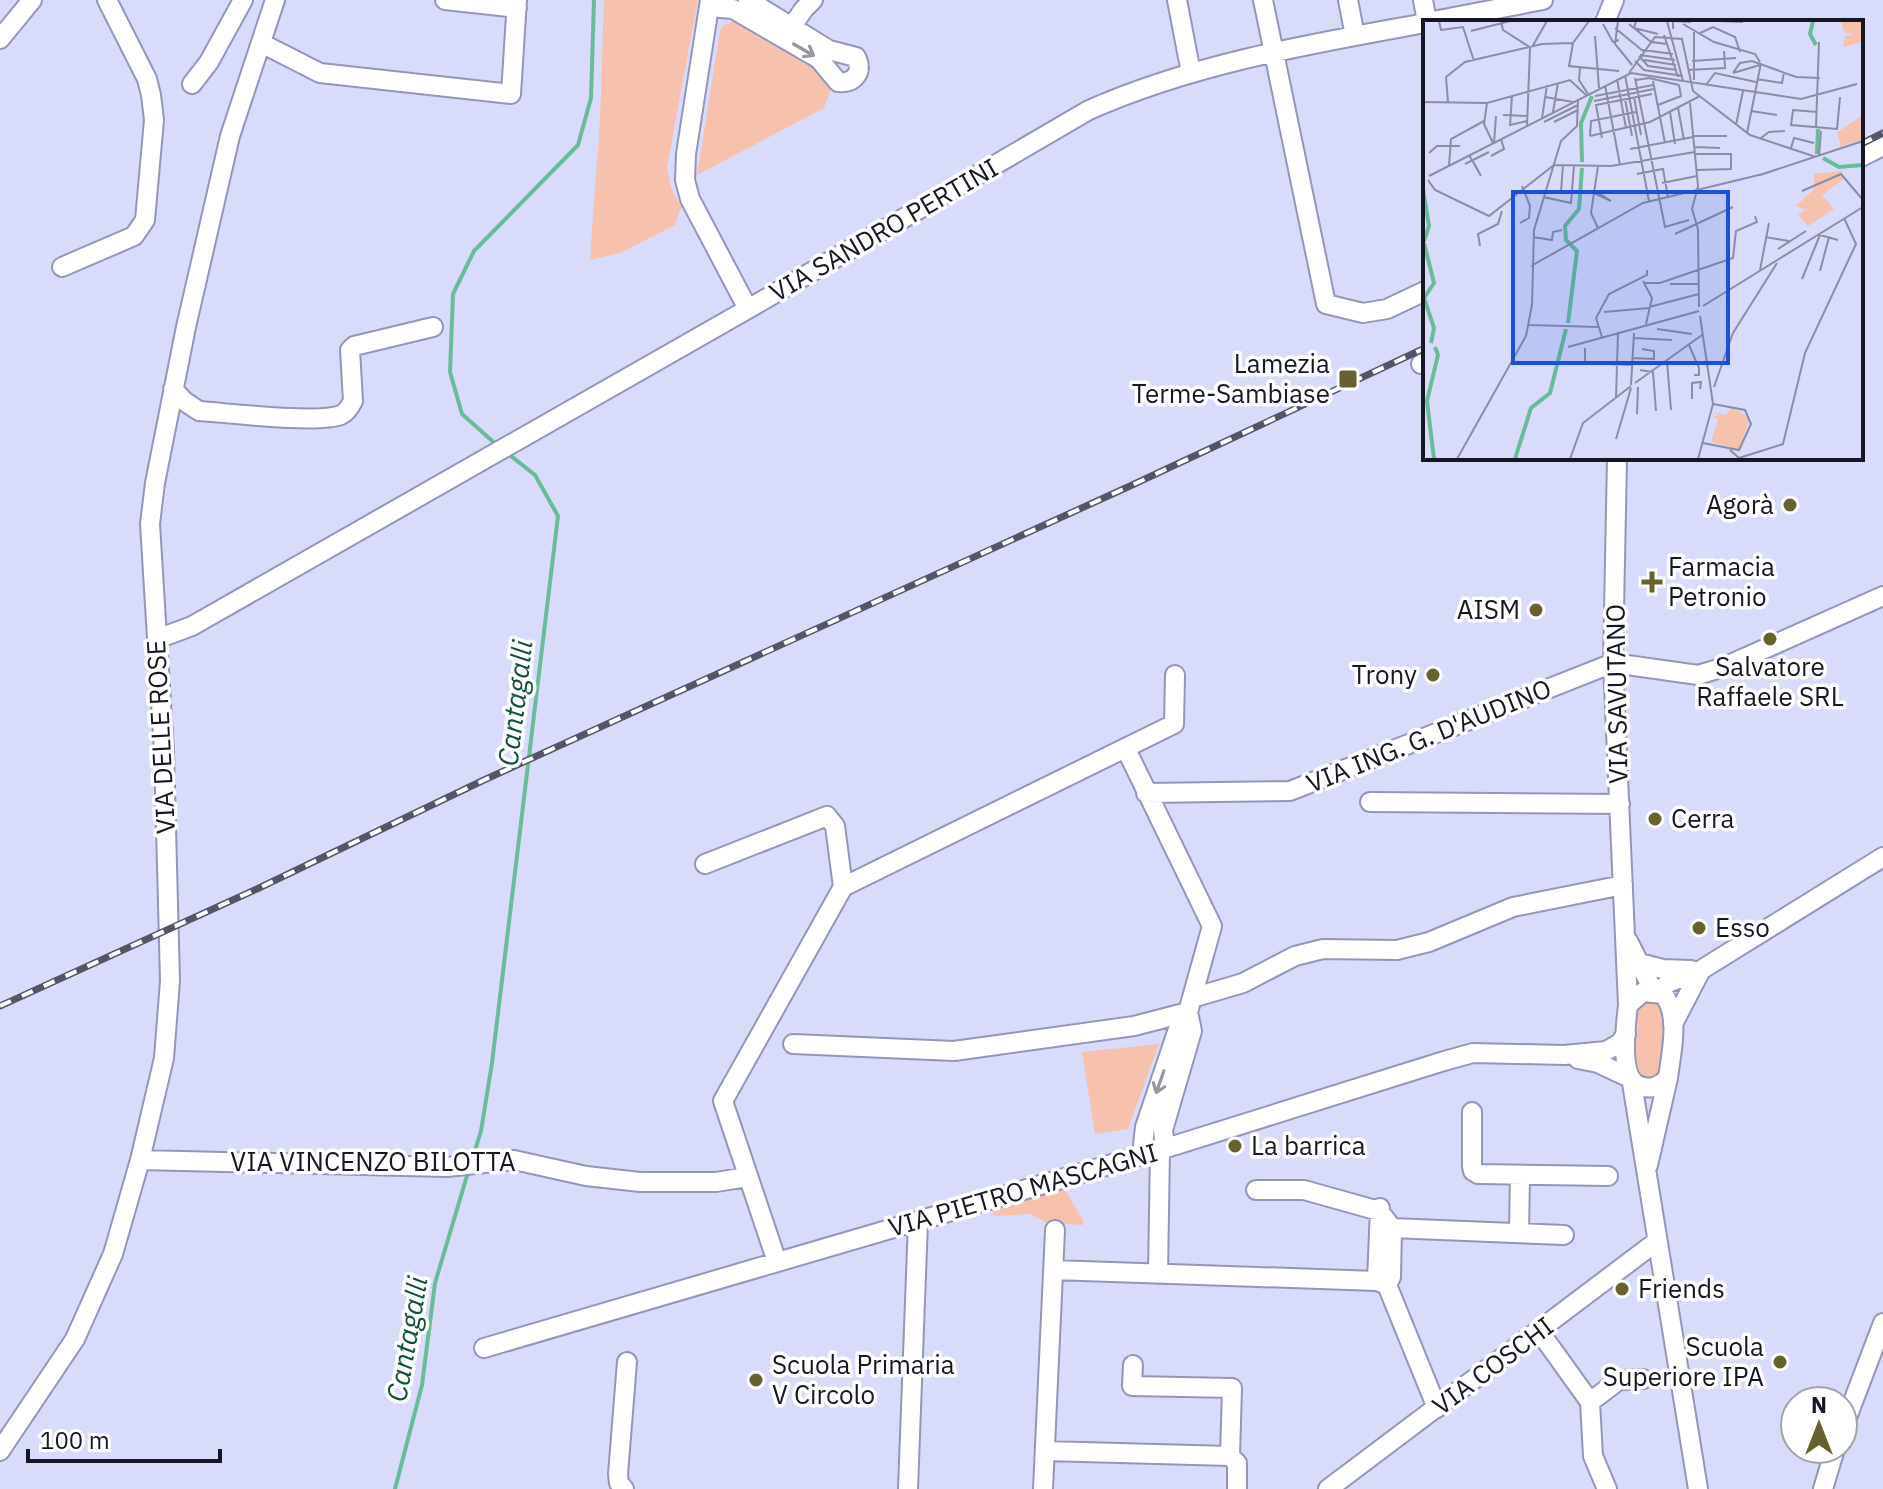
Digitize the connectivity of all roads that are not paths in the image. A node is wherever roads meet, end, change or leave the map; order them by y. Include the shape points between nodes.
1 (32, 0) edge
2 (107, 0) edge
3 (243, 0) edge
4 (275, 0) edge
5 (445, 0) edge
6 (748, 0) edge
7 (813, 0) edge
8 (1177, 0) edge
9 (1263, 0) edge
10 (1348, 0) edge
11 (1423, 0) edge
12 (1543, 0) edge
13 (1609, 1) edge
14 (709, 3) edge
15 (517, 4) edge
16 (1427, 20) edge
17 (1438, 20) edge
18 (1605, 20) edge
19 (1616, 20) edge
20 (1423, 23) edge
21 (792, 26) junction
22 (1355, 36) junction
23 (0, 39) edge
24 (263, 44) junction
25 (1273, 52) junction
26 (1191, 73) junction
27 (192, 84) dead end
28 (1883, 146) edge
29 (1863, 156) edge
30 (62, 267) dead end
31 (1423, 292) edge
32 (748, 309) junction
33 (433, 327) dead end
34 (173, 389) junction
35 (1617, 460) edge
36 (1883, 596) edge
37 (157, 639) junction
38 (1613, 663) junction
39 (1175, 675) dead end
40 (1126, 749) junction
41 (1146, 793) junction
42 (1370, 802) dead end
43 (1620, 804) junction
44 (1883, 857) edge
45 (705, 864) dead end
46 (1623, 885) junction
47 (843, 887) junction
48 (1624, 931) junction
49 (1639, 963) junction
50 (1701, 970) junction
51 (1656, 992) junction
52 (1190, 1005) junction
53 (1628, 1005) junction
54 (1672, 1026) junction
55 (1626, 1034) junction
56 (793, 1044) dead end
57 (1564, 1055) junction
58 (1668, 1078) junction
59 (1630, 1080) junction
60 (1472, 1112) dead end
61 (1156, 1151) junction
62 (140, 1160) junction
63 (1520, 1175) junction
64 (1608, 1176) dead end
65 (1646, 1176) junction
66 (747, 1177) junction
67 (1256, 1190) dead end
68 (1381, 1206) junction
69 (918, 1221) junction
70 (1392, 1228) junction
71 (1055, 1230) dead end
72 (1519, 1233) junction
73 (1564, 1235) dead end
74 (1656, 1242) junction
75 (777, 1262) junction
76 (1053, 1270) junction
77 (1158, 1274) junction
78 (1382, 1283) junction
79 (1883, 1323) edge
80 (1539, 1331) junction
81 (484, 1348) dead end
82 (627, 1362) dead end
83 (1133, 1365) dead end
84 (1643, 1379) dead end
85 (1859, 1386) edge
86 (1590, 1402) junction
87 (1437, 1408) junction
88 (0, 1451) edge
89 (1045, 1451) junction
90 (1230, 1456) junction
91 (1830, 1465) edge
92 (1347, 1482) edge
93 (624, 1489) edge
94 (908, 1489) edge
95 (1043, 1489) edge
96 (1237, 1489) edge
97 (1328, 1489) edge
98 (1607, 1489) edge
99 (1698, 1489) edge
100 (1823, 1489) edge

1 - 23 street
2 - 30 street via 151,95 154,120 145,220 134,236
3 - 27 street
4 - 24 street, VIA DELLE ROSE
5 - 15 street
6 - 21 street
7 - 21 street
8 - 26 street
9 - 25 street
10 - 22 street
11 - 16 street
12 - 17 street, VIA SANDRO PERTINI
13 - 18 street
13 - 19 street
14 -> 21 street via 733,9 819,59 838,82 856,78 856,57 829,50
14 - 32 street via 685,180 695,211
15 - 24 street via 511,94 320,73
20 - 22 street, VIA SANDRO PERTINI
22 - 25 street, VIA SANDRO PERTINI
24 - 34 street, VIA DELLE ROSE via 230,136
25 - 26 street, VIA SANDRO PERTINI
25 - 31 street via 1326,304 1363,313 1387,309
26 - 32 street, VIA SANDRO PERTINI via 1089,110
28 - 29 street
32 - 37 street, VIA SANDRO PERTINI via 192,626
33 - 34 street via 354,346 353,401 343,414 309,418 199,411
34 - 37 street, VIA DELLE ROSE via 150,524
35 - 38 street, VIA SAVUTANO
36 - 38 street via 1698,675
37 - 62 street, VIA DELLE ROSE via 170,981 164,1058
38 - 41 street, VIA ING. G. D'AUDINO via 1290,791
38 - 43 street, VIA SAVUTANO
39 - 40 street via 1174,724
40 - 41 street
40 - 47 street
41 - 52 street via 1212,926
42 - 43 street
43 - 46 street, VIA SAVUTANO
44 - 50 street
45 - 47 street via 827,816 835,826
46 - 48 street, VIA SAVUTANO
46 - 52 street via 1513,907 1397,950 1323,949 1295,956
47 - 66 street via 723,1101
48 - 49 street
48 - 53 street, VIA SAVUTANO
49 - 50 street
49 - 51 street
50 - 51 street
50 - 54 street
51 - 53 street via 1643,992
51 - 54 street via 1668,1000
52 - 56 street via 1134,1026 954,1051
52 - 61 street via 1192,1031
53 - 55 street, VIA SAVUTANO
54 - 58 street
55 - 57 street via 1606,1051
55 - 59 street, VIA SAVUTANO
57 - 59 street via 1598,1063
57 - 61 street, VIA PIETRO MASCAGNI via 1473,1053
58 - 59 street via 1647,1088
58 - 65 street
59 - 65 street, VIA SAVUTANO
60 - 63 street via 1473,1171
61 - 69 street, VIA PIETRO MASCAGNI
61 - 77 street
62 - 66 street, VIA VINCENZO BILOTTA via 470,1165 514,1160 640,1182
62 - 88 street, VIA DELLE ROSE via 113,1254 75,1339
63 - 64 street
63 - 72 street
65 - 74 street
66 - 75 street
67 - 68 street via 1304,1190
68 - 70 street
68 - 78 street
69 - 75 street, VIA PIETRO MASCAGNI
69 - 94 street
70 - 72 street
70 - 78 street via 1391,1277
71 - 76 street
72 - 73 street
74 - 80 street, VIA COSCHI
74 - 99 street
75 - 81 street, VIA PIETRO MASCAGNI
76 - 77 street
76 - 89 street
77 - 78 street
78 - 87 street
79 - 85 street
80 - 86 street
80 - 87 street, VIA COSCHI
82 - 93 street via 618,1474
83 - 90 street via 1132,1386 1232,1388
84 - 86 street via 1619,1380
86 - 98 street via 1593,1456
87 - 92 street, VIA COSCHI
89 - 90 street
89 - 95 street
90 - 96 street via 1237,1463
91 - 100 street
92 - 97 street, VIA COSCHI

